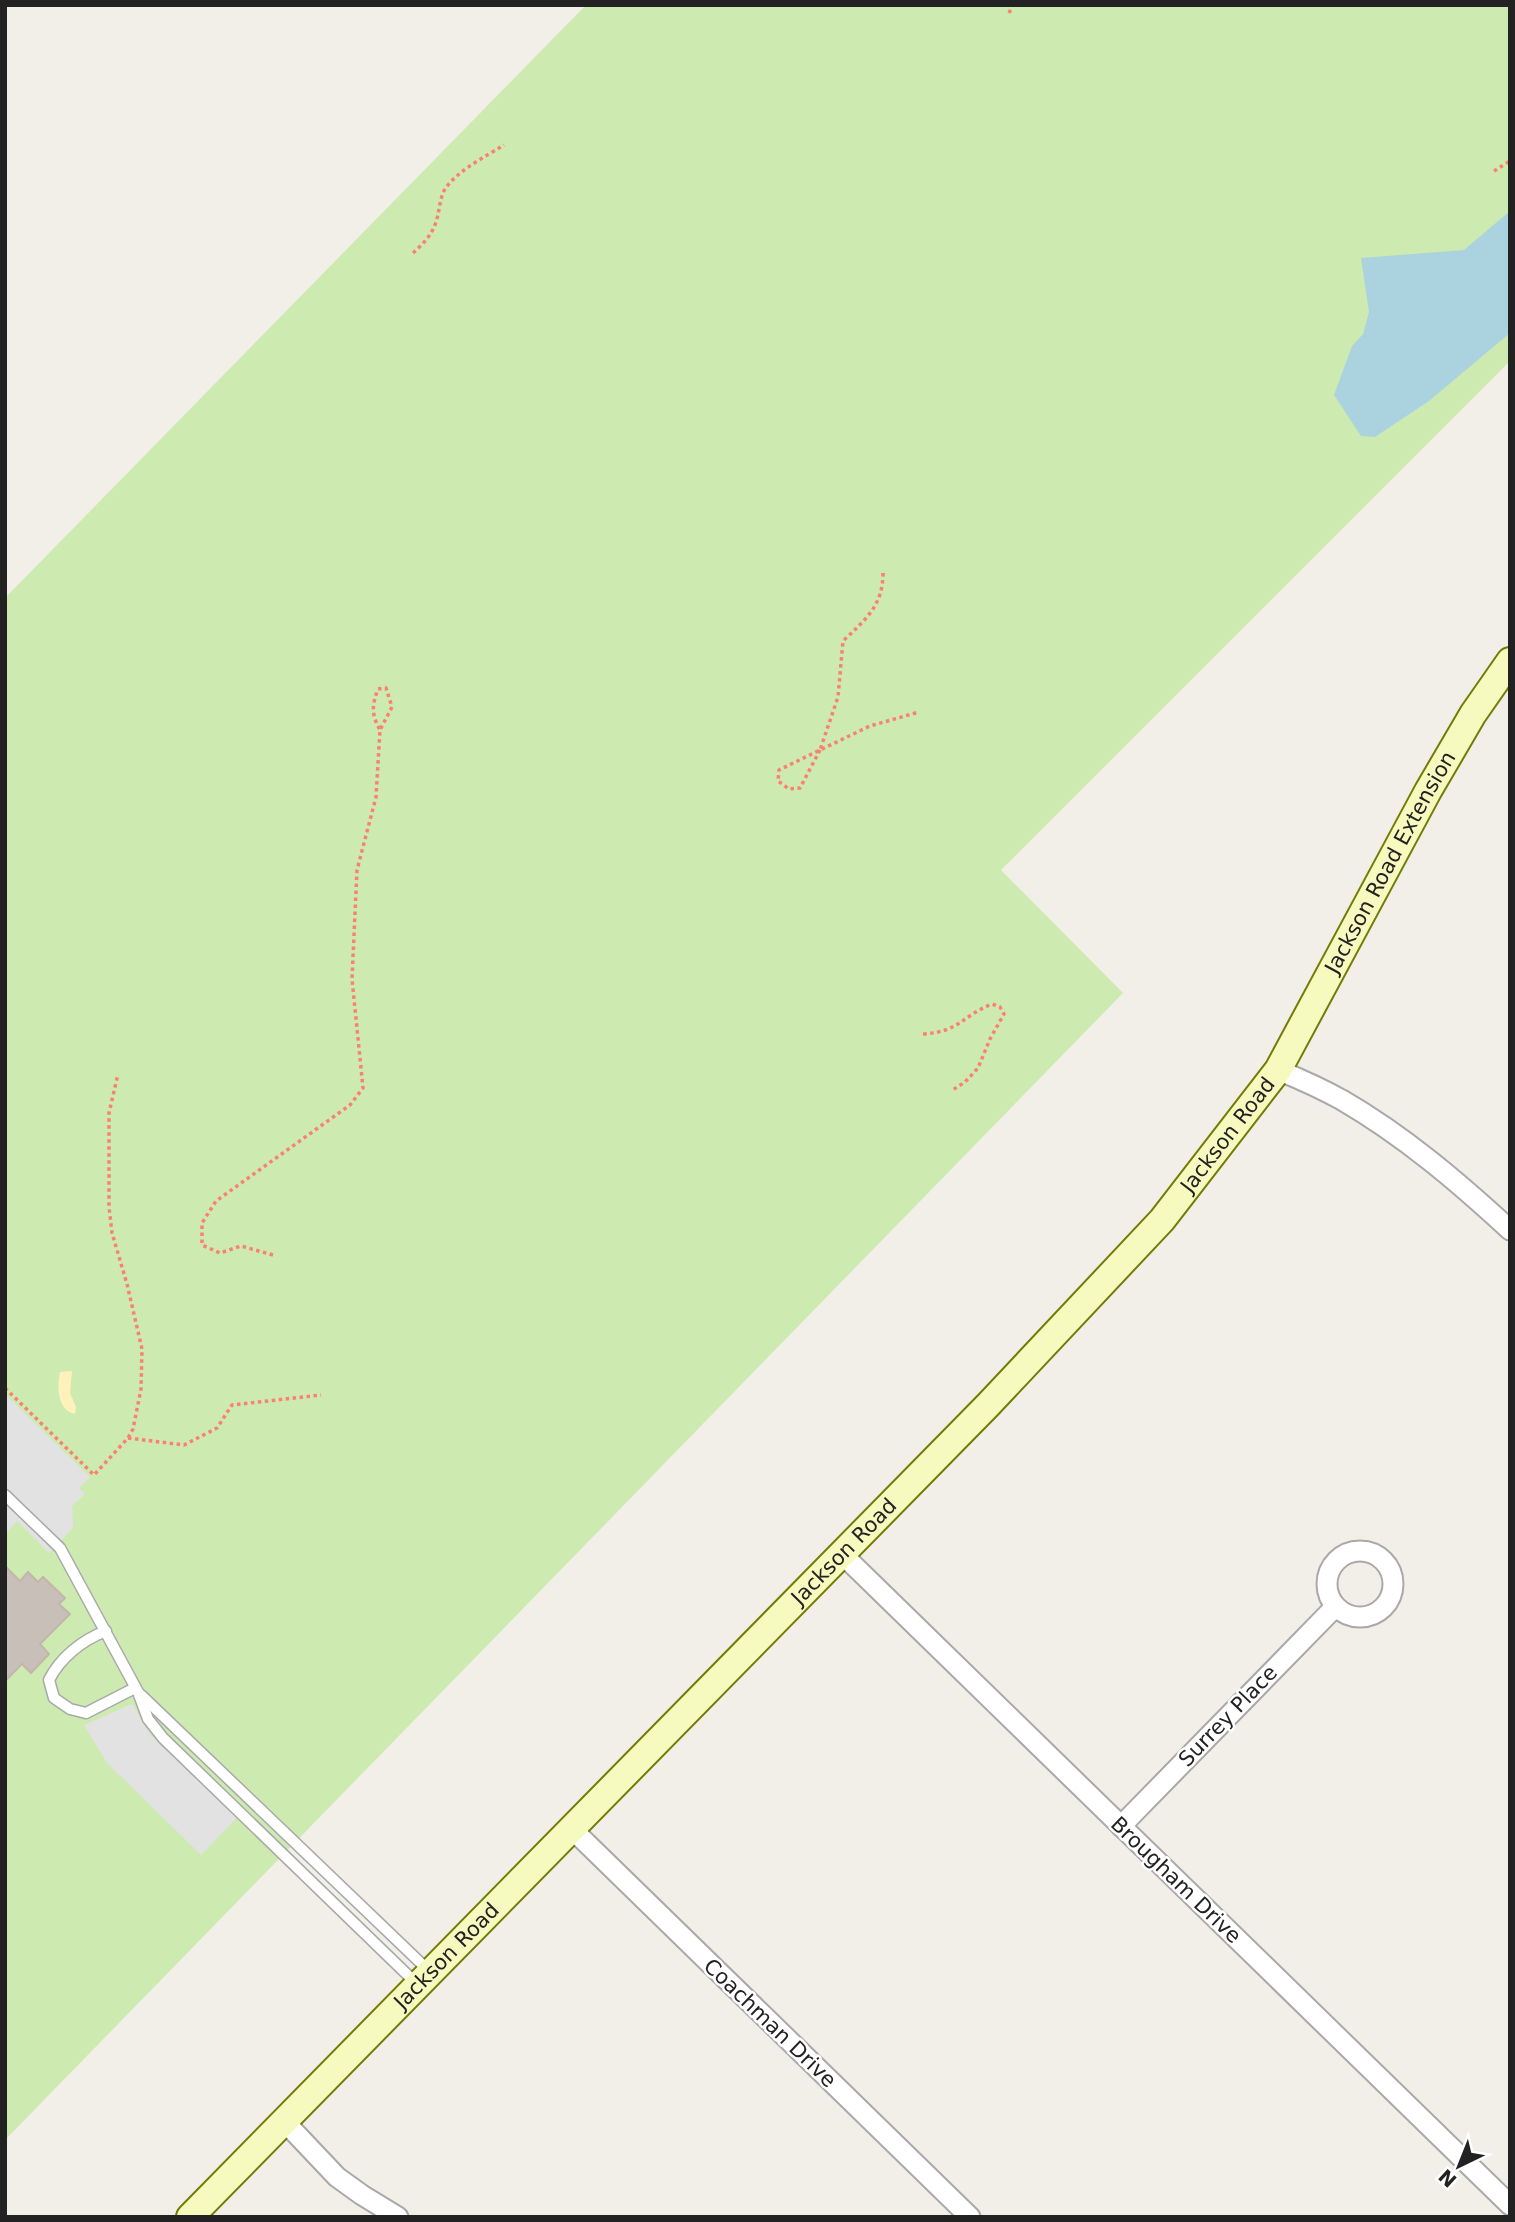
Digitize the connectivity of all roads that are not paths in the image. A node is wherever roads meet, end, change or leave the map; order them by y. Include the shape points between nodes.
1 (1510, 661) edge
2 (1278, 1070) junction
3 (1510, 1230) edge
4 (5, 1495) edge
5 (842, 1555) junction
6 (1335, 1606) dead end
7 (106, 1631) junction
8 (136, 1690) junction
9 (1121, 1826) junction
10 (570, 1828) junction
11 (423, 1978) junction
12 (284, 2121) junction
13 (1510, 2205) edge
14 (190, 2217) edge
15 (398, 2217) edge
16 (970, 2217) edge

1 - 2 street, Jackson Road Extension via 1428,791
2 - 3 street, Jackson Road via 1343,1101 1390,1131
2 - 5 street, Jackson Road via 1161,1220
4 - 7 lane via 60,1548
5 - 9 street, Brougham Drive
5 - 10 street, Jackson Road
6 - 9 street, Surrey Place
7 - 8 lane
7 - 8 lane via 83,1642 55,1668 49,1680 54,1698 86,1713
8 - 11 lane
8 - 11 lane via 148,1719 163,1738
9 - 13 street, Brougham Drive
10 - 11 street, Jackson Road
10 - 16 street, Coachman Drive
11 - 12 street, Jackson Road
12 - 14 street, Jackson Road
12 - 15 street via 337,2177

